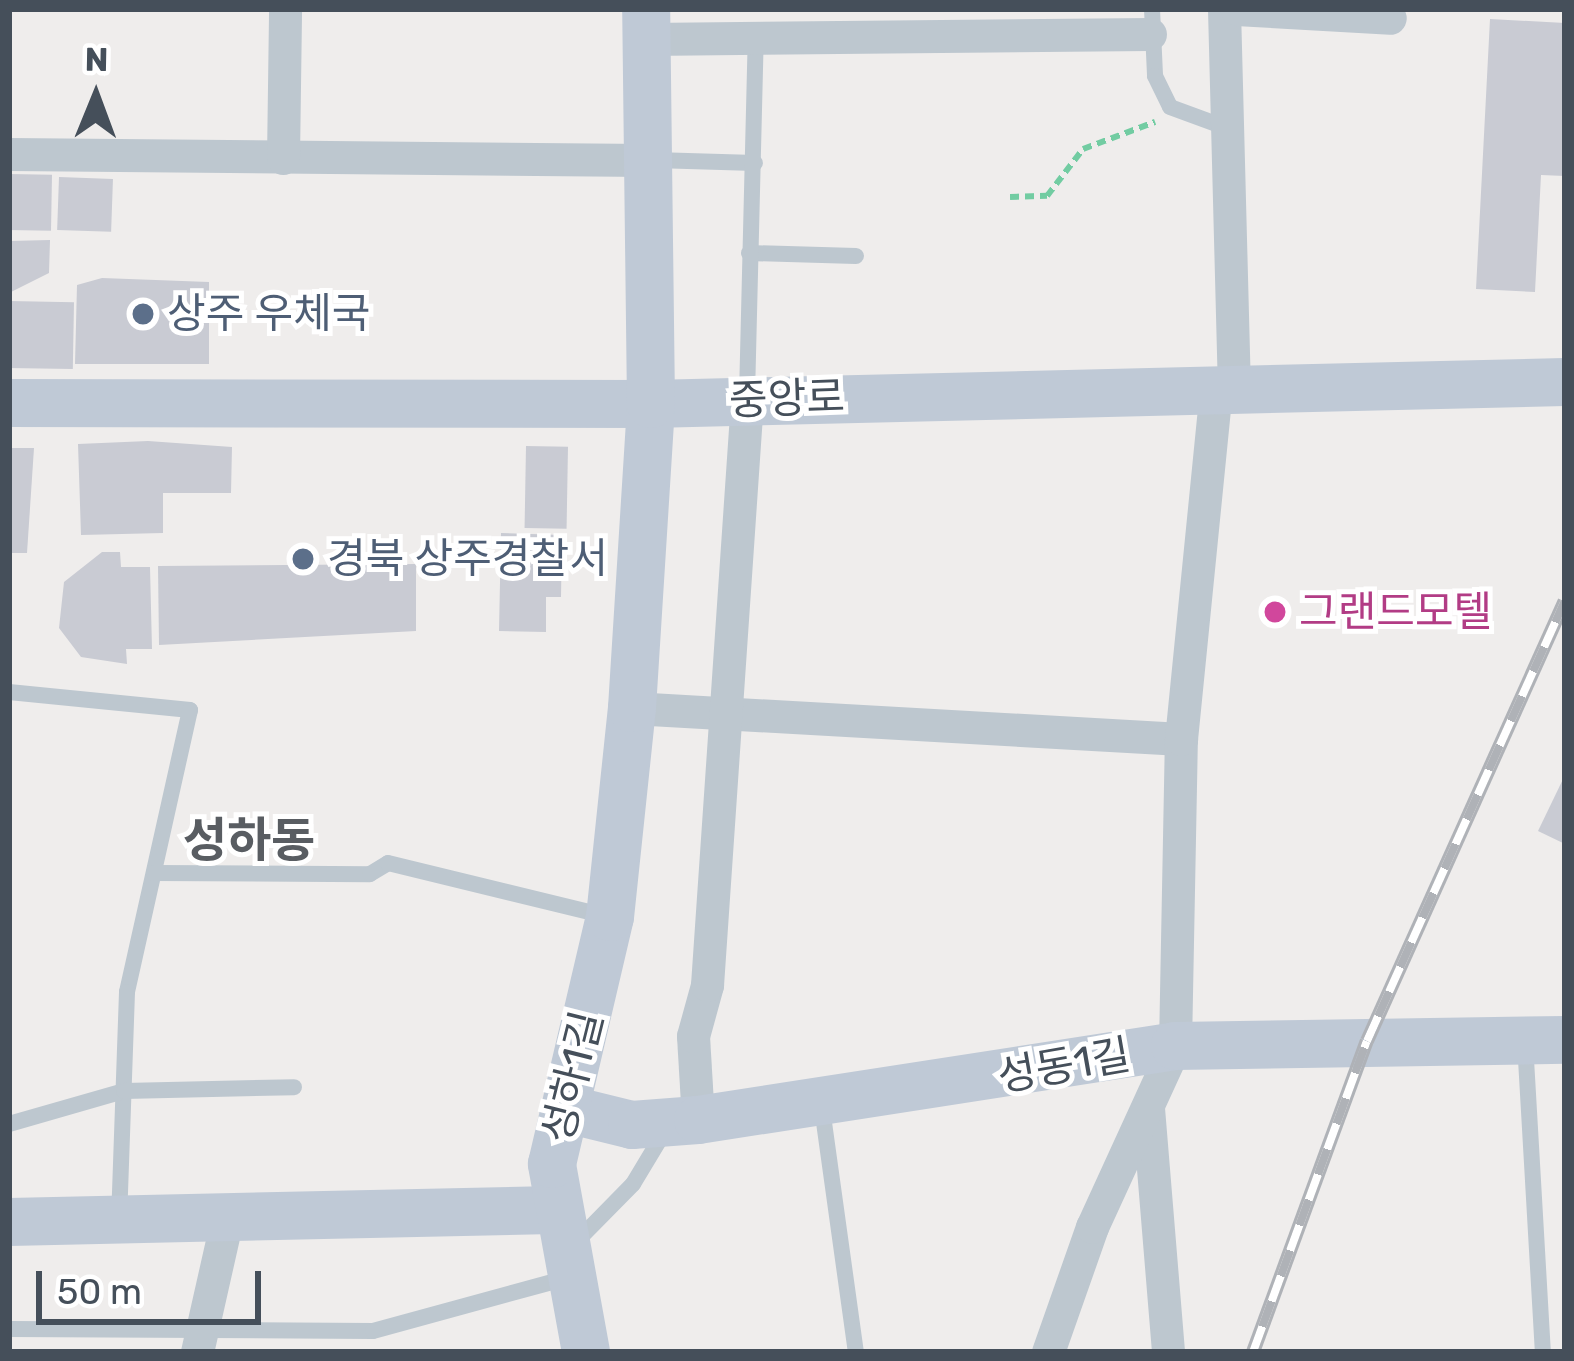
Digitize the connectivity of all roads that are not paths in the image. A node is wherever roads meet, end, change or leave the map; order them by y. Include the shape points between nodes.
1 (285, 9) edge
2 (1224, 9) edge
3 (1236, 9) edge
4 (1390, 18) dead end
5 (1151, 21) edge
6 (646, 24) edge
7 (756, 37) junction
8 (1227, 128) junction
9 (9, 154) edge
10 (283, 158) junction
11 (647, 160) junction
12 (754, 163) junction
13 (748, 253) junction
14 (856, 256) dead end
15 (1565, 382) edge
16 (1225, 388) junction
17 (747, 400) junction
18 (9, 403) edge
19 (651, 404) junction
20 (9, 692) edge
21 (632, 708) junction
22 (728, 713) junction
23 (1181, 739) junction
24 (154, 872) junction
25 (610, 917) junction
26 (1545, 1041) edge
27 (1175, 1046) junction
28 (294, 1087) dead end
29 (124, 1091) junction
30 (1148, 1106) junction
31 (822, 1107) junction
32 (567, 1109) junction
33 (684, 1121) junction
34 (9, 1124) edge
35 (227, 1220) junction
36 (9, 1222) edge
37 (119, 1222) junction
38 (566, 1244) junction
39 (9, 1329) edge
40 (199, 1341) edge
41 (586, 1352) edge
42 (856, 1352) edge
43 (1048, 1352) edge
44 (1168, 1352) edge
45 (1543, 1352) edge

1 - 10 street
2 - 8 street
3 - 4 street
5 - 7 street
5 - 8 lane via 1170,107
6 - 7 street
6 - 11 street, 성하1길
7 - 12 lane
8 - 16 street
9 - 10 street
10 - 11 street
11 - 12 lane
11 - 19 street, 성하1길
12 - 13 lane
13 - 14 lane
13 - 17 lane
15 - 16 street, 중앙로
16 - 17 street, 중앙로
16 - 23 street
17 - 19 street, 중앙로
17 - 22 street
18 - 19 street, 중앙로
19 - 21 street, 성하1길
20 - 24 lane via 190,710
21 - 22 street
21 - 25 street, 성하1길
22 - 23 street
22 - 33 street via 707,986
23 - 27 street
24 - 25 lane via 370,874 388,863
24 - 29 lane via 127,992
25 - 32 street, 성하1길
26 - 27 street, 성동1길
26 - 45 lane
27 - 30 street
27 - 31 street, 성동1길
28 - 29 lane
29 - 34 lane
29 - 37 lane
30 - 43 street
30 - 44 street
31 - 33 street, 성동1길
31 - 42 lane
32 - 33 street, 성동1길 via 632,1125
32 - 38 street, 성하1길 via 552,1163
33 - 38 lane via 633,1184
35 - 37 street
35 - 38 street
35 - 40 street
36 - 37 street
38 - 40 lane via 373,1331
38 - 41 street, 성하1길
39 - 40 lane

